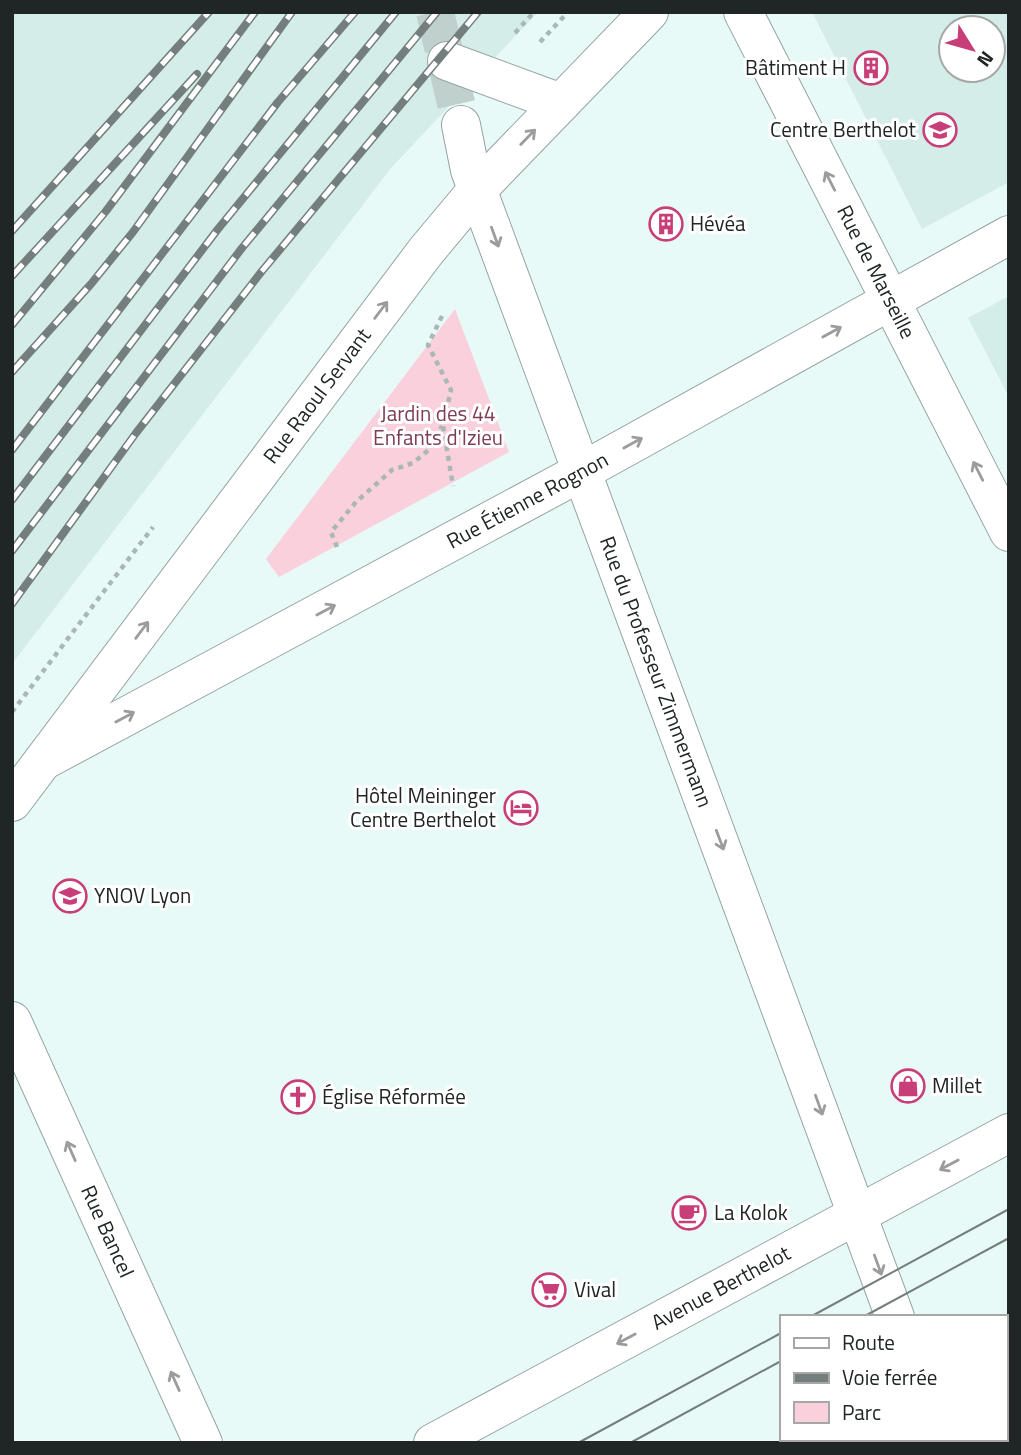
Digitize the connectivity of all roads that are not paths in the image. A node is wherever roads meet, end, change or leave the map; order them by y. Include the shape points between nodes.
1 (649, 12) edge
2 (743, 12) edge
3 (447, 61) dead end
4 (561, 103) junction
5 (461, 125) tunnel mouth
6 (477, 190) junction
7 (1009, 235) edge
8 (890, 300) junction
9 (581, 472) junction
10 (1009, 532) edge
11 (43, 761) junction
12 (12, 802) edge
13 (12, 1021) edge
14 (1009, 1133) edge
15 (859, 1214) junction
16 (894, 1315) edge
17 (203, 1443) edge
18 (433, 1443) edge

1 - 4 street, Rue Raoul Servant
8 -> 2 street, Rue de Marseille
3 - 4 street
6 -> 4 street, Rue Raoul Servant
5 - 6 street, Rue du Professeur Zimmermann
6 -> 9 street, Rue du Professeur Zimmermann
11 -> 6 street, Rue Raoul Servant via 417,262
7 - 8 street, Rue Étienne Rognon
9 -> 8 street, Rue Étienne Rognon
10 -> 8 street, Rue de Marseille
11 -> 9 street, Rue Étienne Rognon
9 -> 15 street, Rue du Professeur Zimmermann
11 - 12 street, Rue Raoul Servant
17 -> 13 street, Rue Bancel
14 -> 15 street, Avenue Berthelot
15 -> 16 street, Rue du Professeur Zimmermann
15 -> 18 street, Avenue Berthelot

